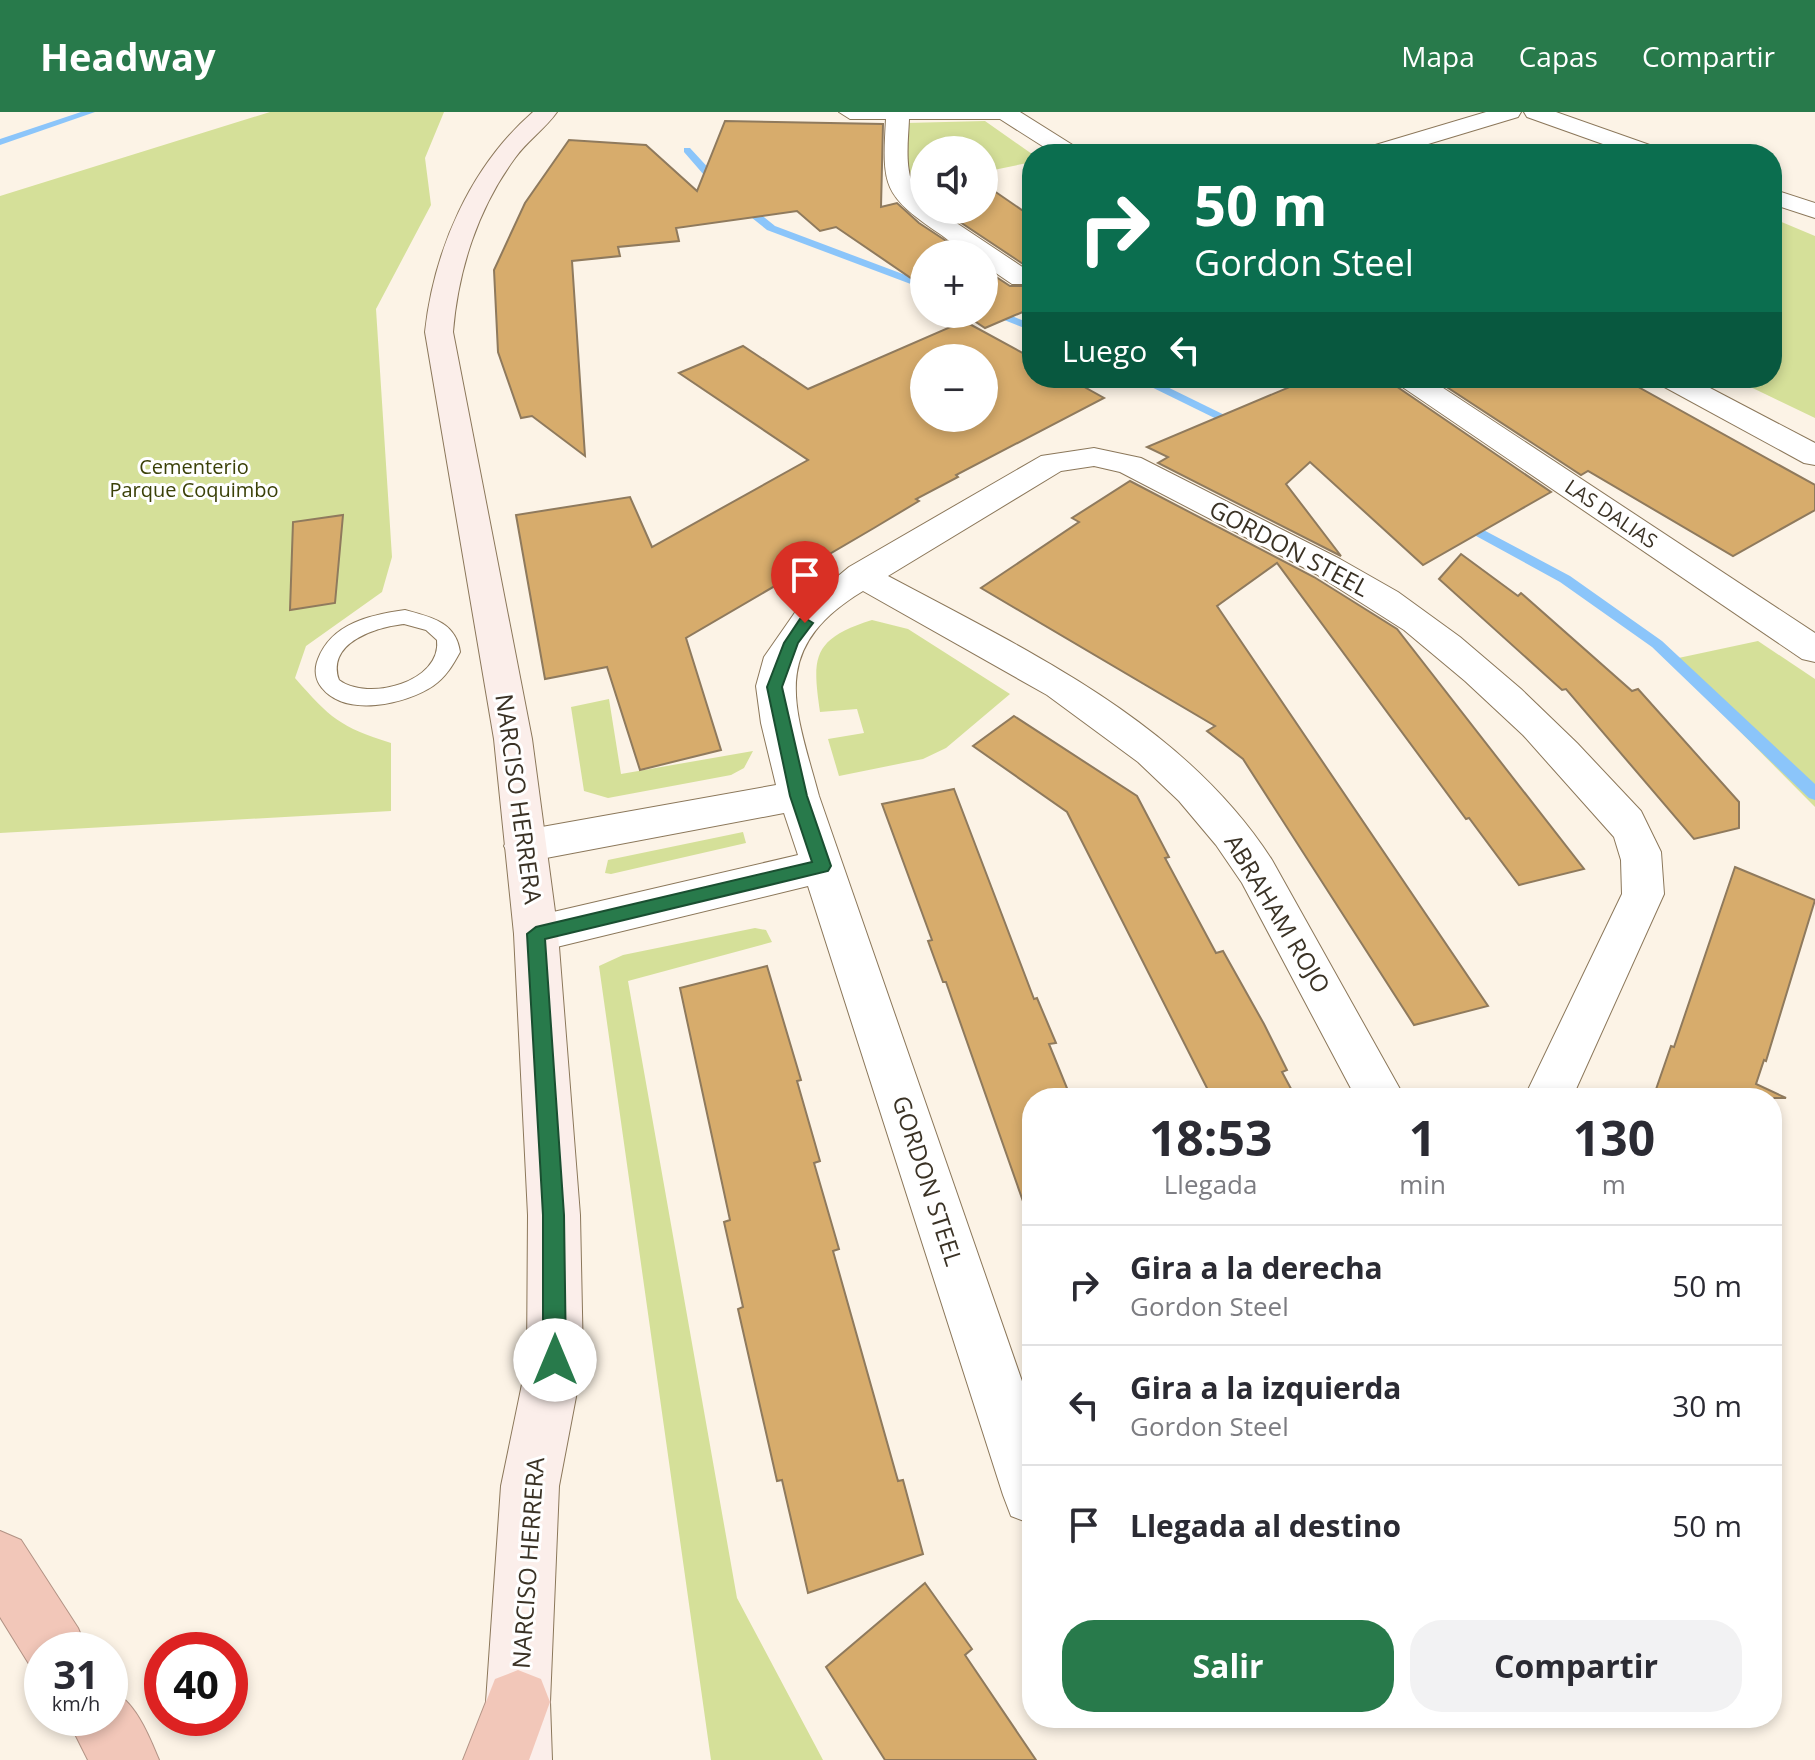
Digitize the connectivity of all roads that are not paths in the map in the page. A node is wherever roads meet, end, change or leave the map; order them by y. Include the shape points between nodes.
1 (546, 112) edge
2 (850, 112) edge
3 (898, 112) edge
4 (1006, 112) edge
5 (1510, 112) edge
6 (1535, 112) edge
7 (1056, 144) edge
8 (1403, 144) edge
9 (1625, 144) edge
10 (1782, 199) edge
11 (1815, 211) edge
12 (1021, 278) dead end
13 (1423, 388) edge
14 (1688, 388) edge
15 (1815, 456) edge
16 (861, 575) junction
17 (471, 639) junction
18 (1815, 650) edge
19 (799, 796) junction
20 (525, 846) junction
21 (822, 866) junction
22 (536, 934) junction
23 (1376, 1088) edge
24 (1553, 1088) edge
25 (1022, 1465) edge
26 (0, 1561) edge
27 (45, 1632) edge
28 (518, 1731) edge
29 (111, 1736) edge
30 (126, 1760) edge
31 (496, 1760) edge

1 - 17 street, NARCISO HERRERA via 506,152 452,256 440,307
2 - 3 street
3 - 4 street
3 - 12 street via 896,174 901,191 912,204
4 - 7 street
5 - 8 street
6 - 9 street
10 - 11 street
13 - 18 street, LAS DALIAS
14 - 15 street
16 - 19 street, GORDON STEEL via 805,623 781,664 775,687
16 - 23 street, ABRAHAM ROJO via 1096,708 1180,777 1260,877
16 - 24 street, GORDON STEEL via 1052,463 1094,457 1130,465 1358,583 1419,626 1572,762 1632,830 1640,850 1643,894
17 - 17 lane via 426,621 382,620 339,640 324,671 331,685 346,695 394,696 437,674
17 - 20 street, NARCISO HERRERA via 513,739
19 - 20 street
19 - 21 street, GORDON STEEL
20 - 22 street, NARCISO HERRERA
21 - 22 street
21 - 25 street, GORDON STEEL
22 - 28 street, NARCISO HERRERA via 554,1215 555,1360 530,1486
26 - 27 highway
28 - 31 highway
29 - 30 highway

